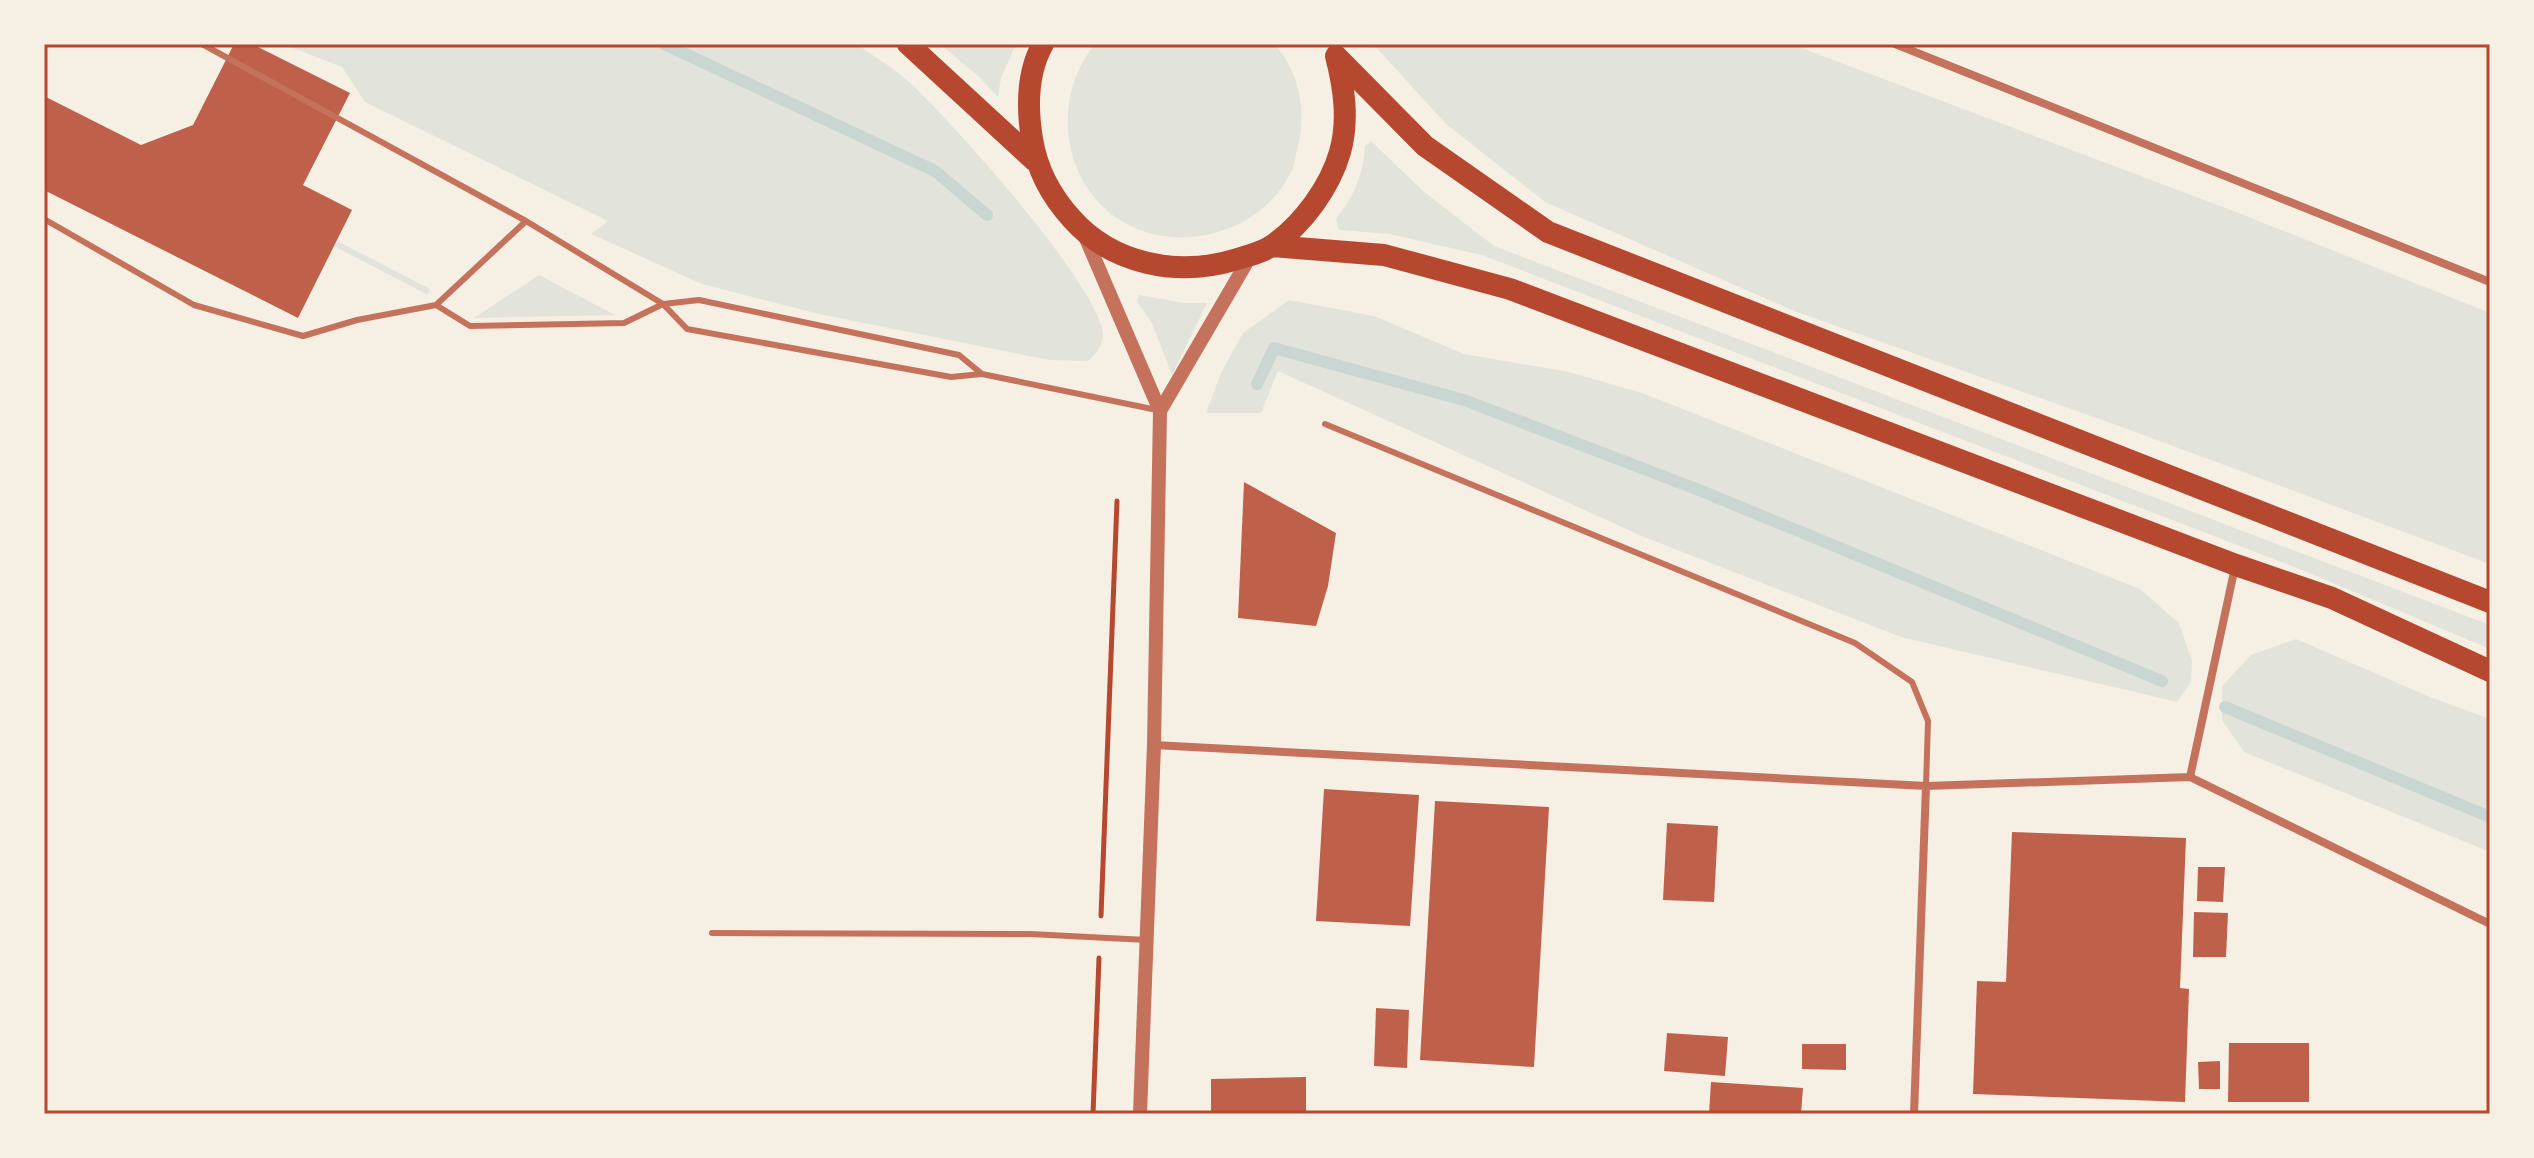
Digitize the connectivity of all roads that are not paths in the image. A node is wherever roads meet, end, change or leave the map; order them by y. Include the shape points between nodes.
1 (202, 44) edge
2 (908, 44) edge
3 (1043, 44) edge
4 (1895, 44) edge
5 (1334, 50) edge
6 (1035, 161) junction
7 (44, 219) edge
8 (526, 221) junction
9 (1083, 232) junction
10 (1272, 246) junction
11 (1251, 255) junction
12 (2490, 282) edge
13 (663, 304) junction
14 (436, 305) junction
15 (982, 374) junction
16 (1160, 411) junction
17 (1325, 424) dead end
18 (2236, 565) junction
19 (2490, 602) edge
20 (2490, 671) edge
21 (1154, 745) junction
22 (2190, 777) junction
23 (1926, 786) junction
24 (2490, 924) edge
25 (712, 933) dead end
26 (1147, 940) junction
27 (1140, 1114) edge
28 (1914, 1114) edge

1 - 8 lane
2 - 6 highway
3 - 6 highway via 1027,107
4 - 12 street
5 - 10 highway via 1346,104 1340,152 1320,197
5 - 19 highway via 1425,146 1548,232
6 - 9 highway via 1055,200
7 - 14 lane via 194,305 303,336
8 - 13 lane
8 - 14 lane
9 - 11 highway via 1121,255 1164,267 1208,268
9 - 16 street
10 - 11 highway
10 - 18 highway via 1384,255 1510,289
11 - 16 street
13 - 14 lane via 624,323 470,326
13 - 15 lane via 699,300 959,355
13 - 15 lane via 687,329 951,377
15 - 16 lane
16 - 21 street
17 - 23 lane via 1855,643 1912,682 1928,721
18 - 20 highway via 2332,598
18 - 22 street
21 - 23 street
21 - 26 street
22 - 23 street
22 - 24 street
23 - 28 street
25 - 26 lane via 1030,934
26 - 27 street

